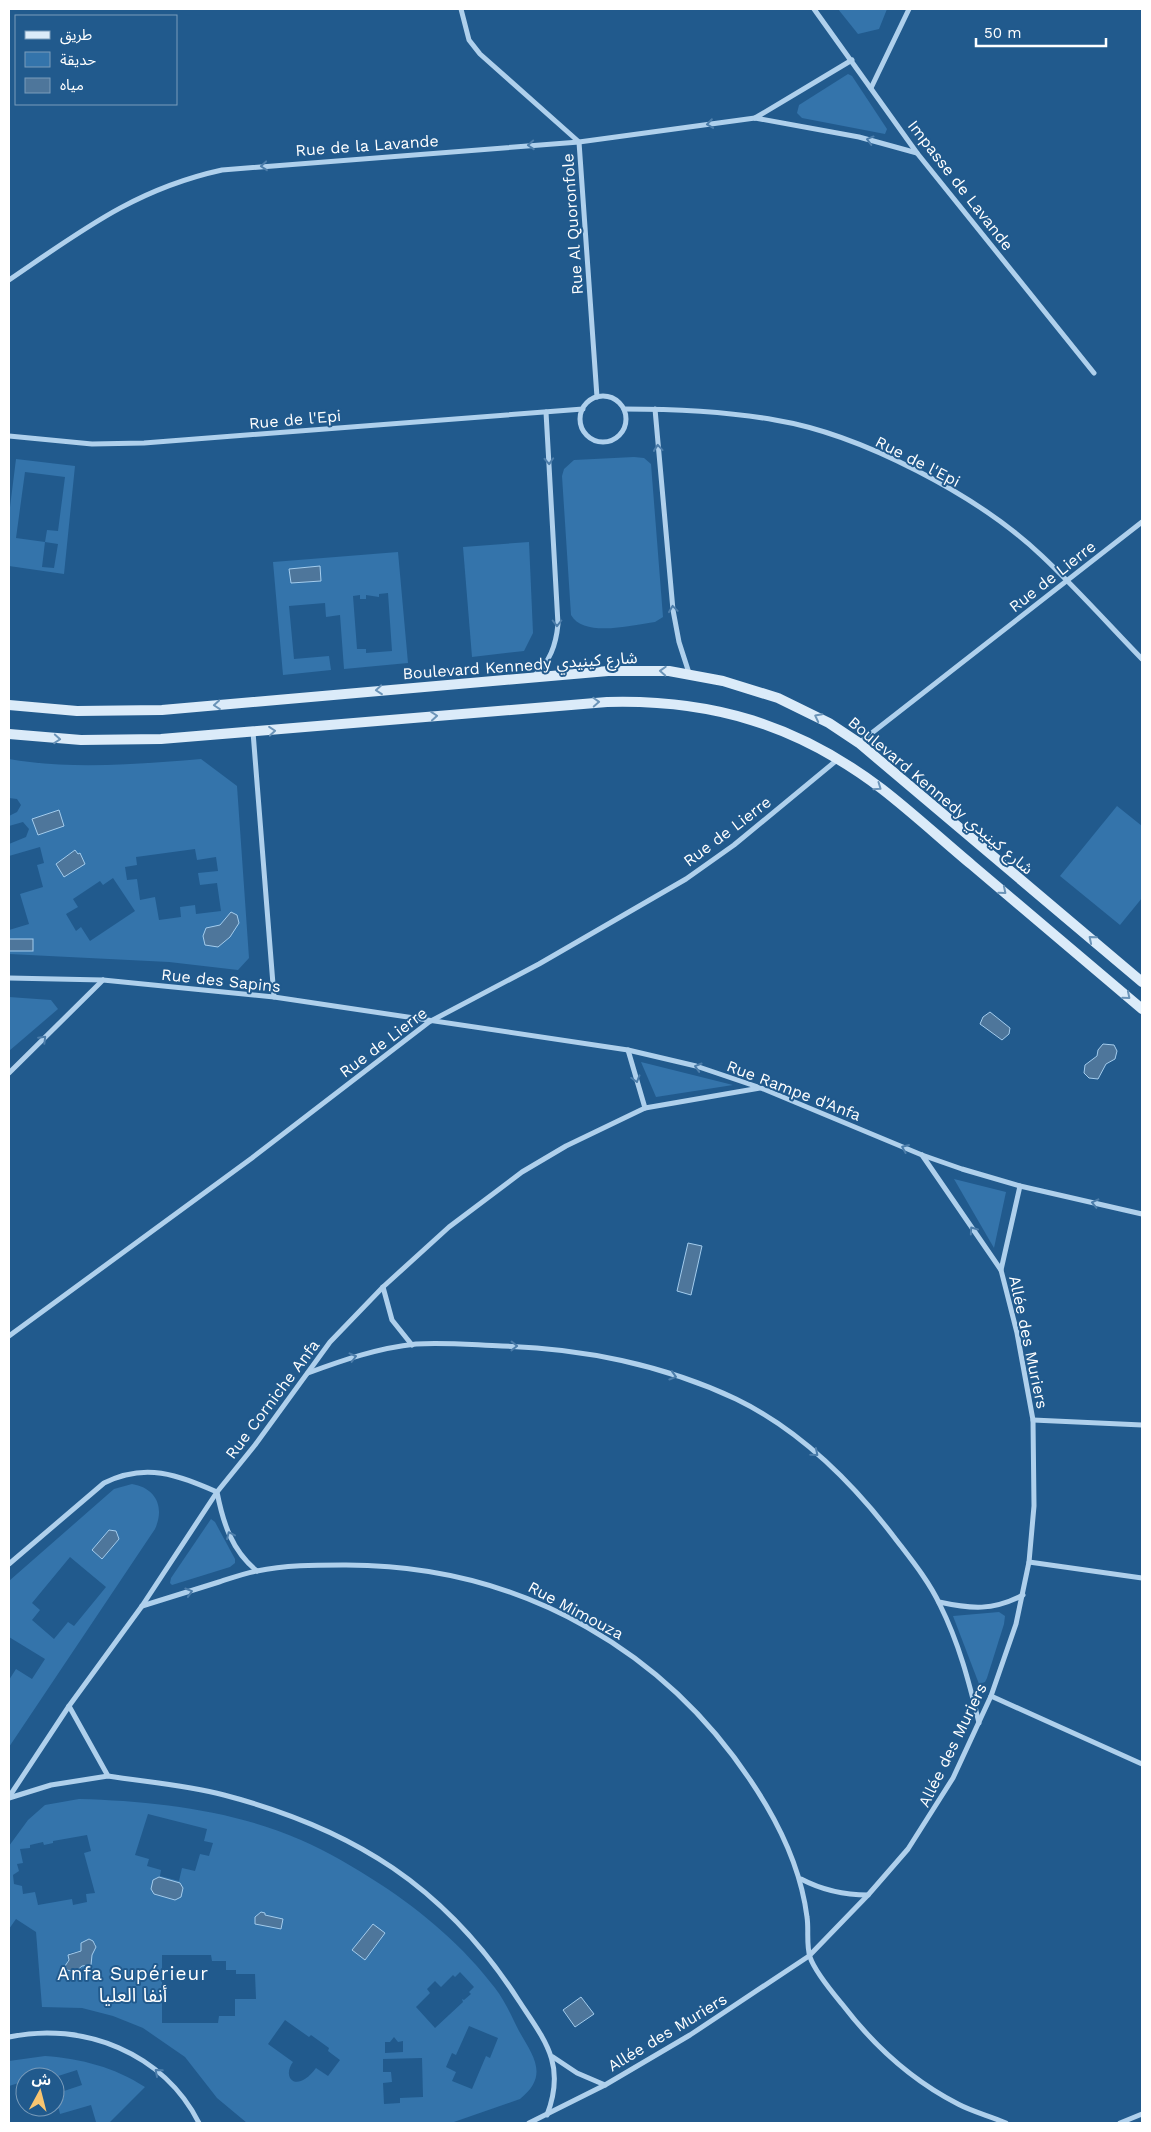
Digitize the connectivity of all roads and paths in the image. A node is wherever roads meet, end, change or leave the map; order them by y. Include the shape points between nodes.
1 (461, 9) edge
2 (814, 9) edge
3 (909, 9) edge
4 (852, 60) junction
5 (871, 88) junction
6 (755, 118) junction
7 (579, 142) junction
8 (917, 153) junction
9 (9, 280) edge
10 (1094, 373) dead end
11 (597, 397) junction
12 (583, 409) junction
13 (624, 409) junction
14 (654, 409) junction
15 (546, 412) junction
16 (9, 436) edge
17 (1142, 522) edge
18 (1066, 581) junction
19 (1142, 659) edge
20 (690, 673) junction
21 (533, 676) junction
22 (9, 705) edge
23 (253, 732) junction
24 (9, 734) edge
25 (859, 743) junction
26 (837, 760) junction
27 (9, 978) edge
28 (103, 980) junction
29 (1142, 982) edge
30 (274, 998) junction
31 (1142, 1009) edge
32 (429, 1022) junction
33 (628, 1050) junction
34 (9, 1073) edge
35 (761, 1088) junction
36 (645, 1108) junction
37 (922, 1155) junction
38 (1020, 1186) junction
39 (1142, 1214) edge
40 (1001, 1270) junction
41 (383, 1287) junction
42 (9, 1336) edge
43 (412, 1345) junction
44 (308, 1373) junction
45 (1033, 1420) junction
46 (1142, 1425) edge
47 (218, 1492) junction
48 (1029, 1562) junction
49 (9, 1564) edge
50 (257, 1570) junction
51 (1142, 1578) edge
52 (1023, 1595) junction
53 (939, 1602) junction
54 (142, 1606) junction
55 (991, 1696) junction
56 (69, 1706) junction
57 (979, 1723) junction
58 (1142, 1764) edge
59 (108, 1776) junction
60 (9, 1797) edge
61 (801, 1879) junction
62 (868, 1895) junction
63 (810, 1956) junction
64 (9, 2036) edge
65 (552, 2056) junction
66 (604, 2085) junction
67 (1142, 2114) edge
68 (547, 2115) junction
69 (199, 2122) edge
70 (529, 2123) edge
71 (1006, 2123) edge
72 (1120, 2123) edge

1 - 7 street, Rue Al Quoronfole via 469,40 480,54
2 - 4 street, Impasse de Lavande
3 - 5 street
4 - 5 street, Impasse de Lavande
4 - 6 street, Rue de la Lavande
5 - 8 street, Impasse de Lavande
6 -> 7 street, Rue de la Lavande
8 -> 6 street, Rue de la Lavande
7 -> 9 street, Rue de la Lavande via 241,168 188,178 145,194 104,215
7 - 11 street, Rue Al Quoronfole
8 - 10 street, Impasse de Lavande
11 - 12 street
11 - 13 street via 612,398
12 - 13 street via 582,429 594,440 602,442 622,432 626,416
12 - 15 street, Rue de l'Epi
13 - 14 street, Rue de l'Epi
14 - 18 street, Rue de l'Epi via 776,420 858,445 903,464 992,517 1041,555
20 -> 14 street via 679,642 673,610
15 - 16 street, Rue de l'Epi via 144,443 92,444
15 -> 21 street via 558,624 551,655 542,670
17 - 18 street, Rue de Lierre
18 - 19 street, Rue de l'Epi
18 - 25 street, Rue de Lierre
20 -> 21 main road, Boulevard Kennedy شارع كينيدي via 629,670
25 -> 20 main road, Boulevard Kennedy شارع كينيدي via 829,723 778,698
21 -> 22 main road, Boulevard Kennedy شارع كينيدي via 162,710 76,711
24 -> 23 main road, Boulevard Kennedy شارع كينيدي via 104,741
23 -> 26 main road, Boulevard Kennedy شارع كينيدي via 575,704 652,702 692,705 760,723 814,746
23 - 30 street
29 -> 25 main road, Boulevard Kennedy شارع كينيدي
26 -> 31 main road, Boulevard Kennedy شارع كينيدي via 881,788
26 - 32 street, Rue de Lierre via 734,845 686,879
27 - 28 street, Rue des Sapins
28 - 30 street, Rue des Sapins
34 -> 28 street
30 - 32 street, Rue des Sapins
32 - 33 street, Rue Rampe d'Anfa
32 - 42 street, Rue de Lierre via 252,1158
35 -> 33 street, Rue Rampe d'Anfa via 696,1066
33 -> 36 street
35 - 36 street, Rue Corniche Anfa
37 -> 35 street, Rue Rampe d'Anfa
36 - 41 street, Rue Corniche Anfa via 566,1146 522,1172 449,1227
37 - 38 street, Rue Rampe d'Anfa
40 -> 37 street, Allée des Muriers
39 -> 38 street, Rue Rampe d'Anfa
38 - 40 street, Allée des Muriers
40 - 45 street, Allée des Muriers
41 - 43 street via 392,1320
41 - 44 street, Rue Corniche Anfa via 347,1322
44 -> 43 street via 344,1359
43 -> 53 street via 529,1346 581,1352 631,1363 736,1400 788,1431 842,1476 870,1506
44 - 47 street, Rue Corniche Anfa
45 - 46 street
45 - 48 street, Allée des Muriers via 1034,1506
47 - 49 street via 154,1472 118,1476 104,1482
50 -> 47 street via 236,1548 222,1518
47 - 54 street, Rue Corniche Anfa
48 - 51 street
48 - 52 street, Allée des Muriers
54 -> 50 street, Rue Mimouza
50 - 61 street, Rue Mimouza via 356,1565 427,1570 515,1592 594,1630 644,1664 672,1688 718,1737 766,1806
52 - 53 street via 1006,1604 986,1607 965,1608
52 - 55 street, Allée des Muriers
53 - 57 street via 956,1642
54 - 56 street, Rue Corniche Anfa
55 - 57 street, Allée des Muriers
55 - 58 street
56 - 59 street
56 - 60 street, Rue Corniche Anfa
57 - 62 street, Allée des Muriers via 928,1821
59 - 60 street via 51,1785
59 - 65 street via 223,1795 256,1805 290,1816 388,1863 422,1888 466,1929 499,1969
61 - 62 street via 813,1886 849,1896
61 - 63 street, Rue Mimouza
62 - 63 street, Allée des Muriers
63 - 66 street, Allée des Muriers via 690,2035
63 - 71 street, Rue Mimouza via 855,2022 903,2069 961,2106
69 -> 64 street via 168,2081 150,2065 122,2048 83,2035 59,2032
65 - 66 street via 577,2073
65 - 68 street via 555,2088
66 - 68 street, Allée des Muriers
67 - 72 street
68 - 70 street, Allée des Muriers

